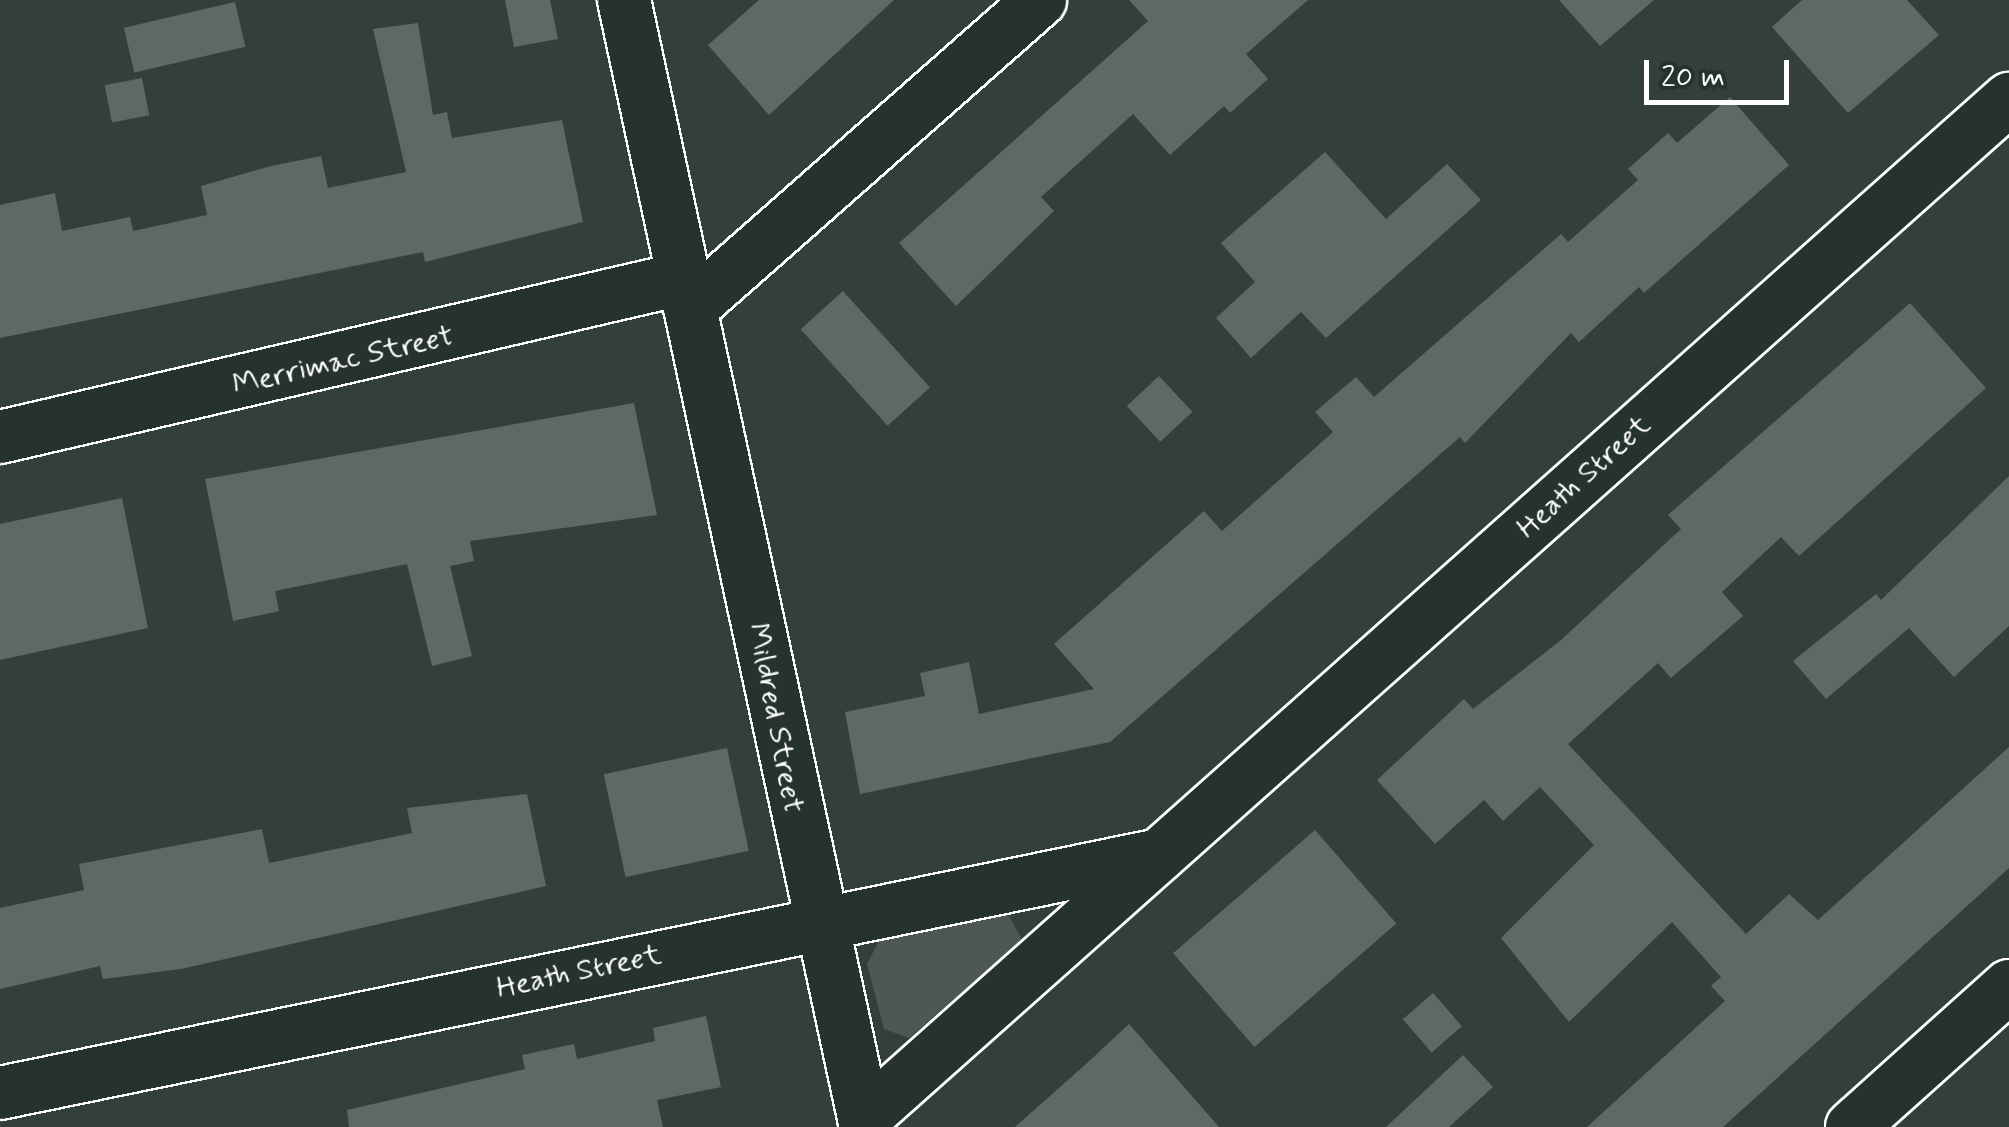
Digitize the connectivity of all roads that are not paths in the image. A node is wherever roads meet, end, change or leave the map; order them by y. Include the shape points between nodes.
1 (624, 0) edge
2 (1040, 0) edge
3 (2009, 98) edge
4 (689, 293) junction
5 (0, 437) edge
6 (1159, 855) junction
7 (818, 921) junction
8 (2009, 986) edge
9 (0, 1094) edge
10 (865, 1123) edge
11 (1852, 1127) edge

1 - 4 street, Mildred Street
2 - 4 street, Merrimac Street
3 - 6 street, Heath Street
4 - 5 street, Merrimac Street
4 - 7 street, Mildred Street
6 - 7 street, Heath Street
6 - 10 street, Heath Street
7 - 9 street, Heath Street
7 - 10 street, Mildred Street
8 - 11 street

